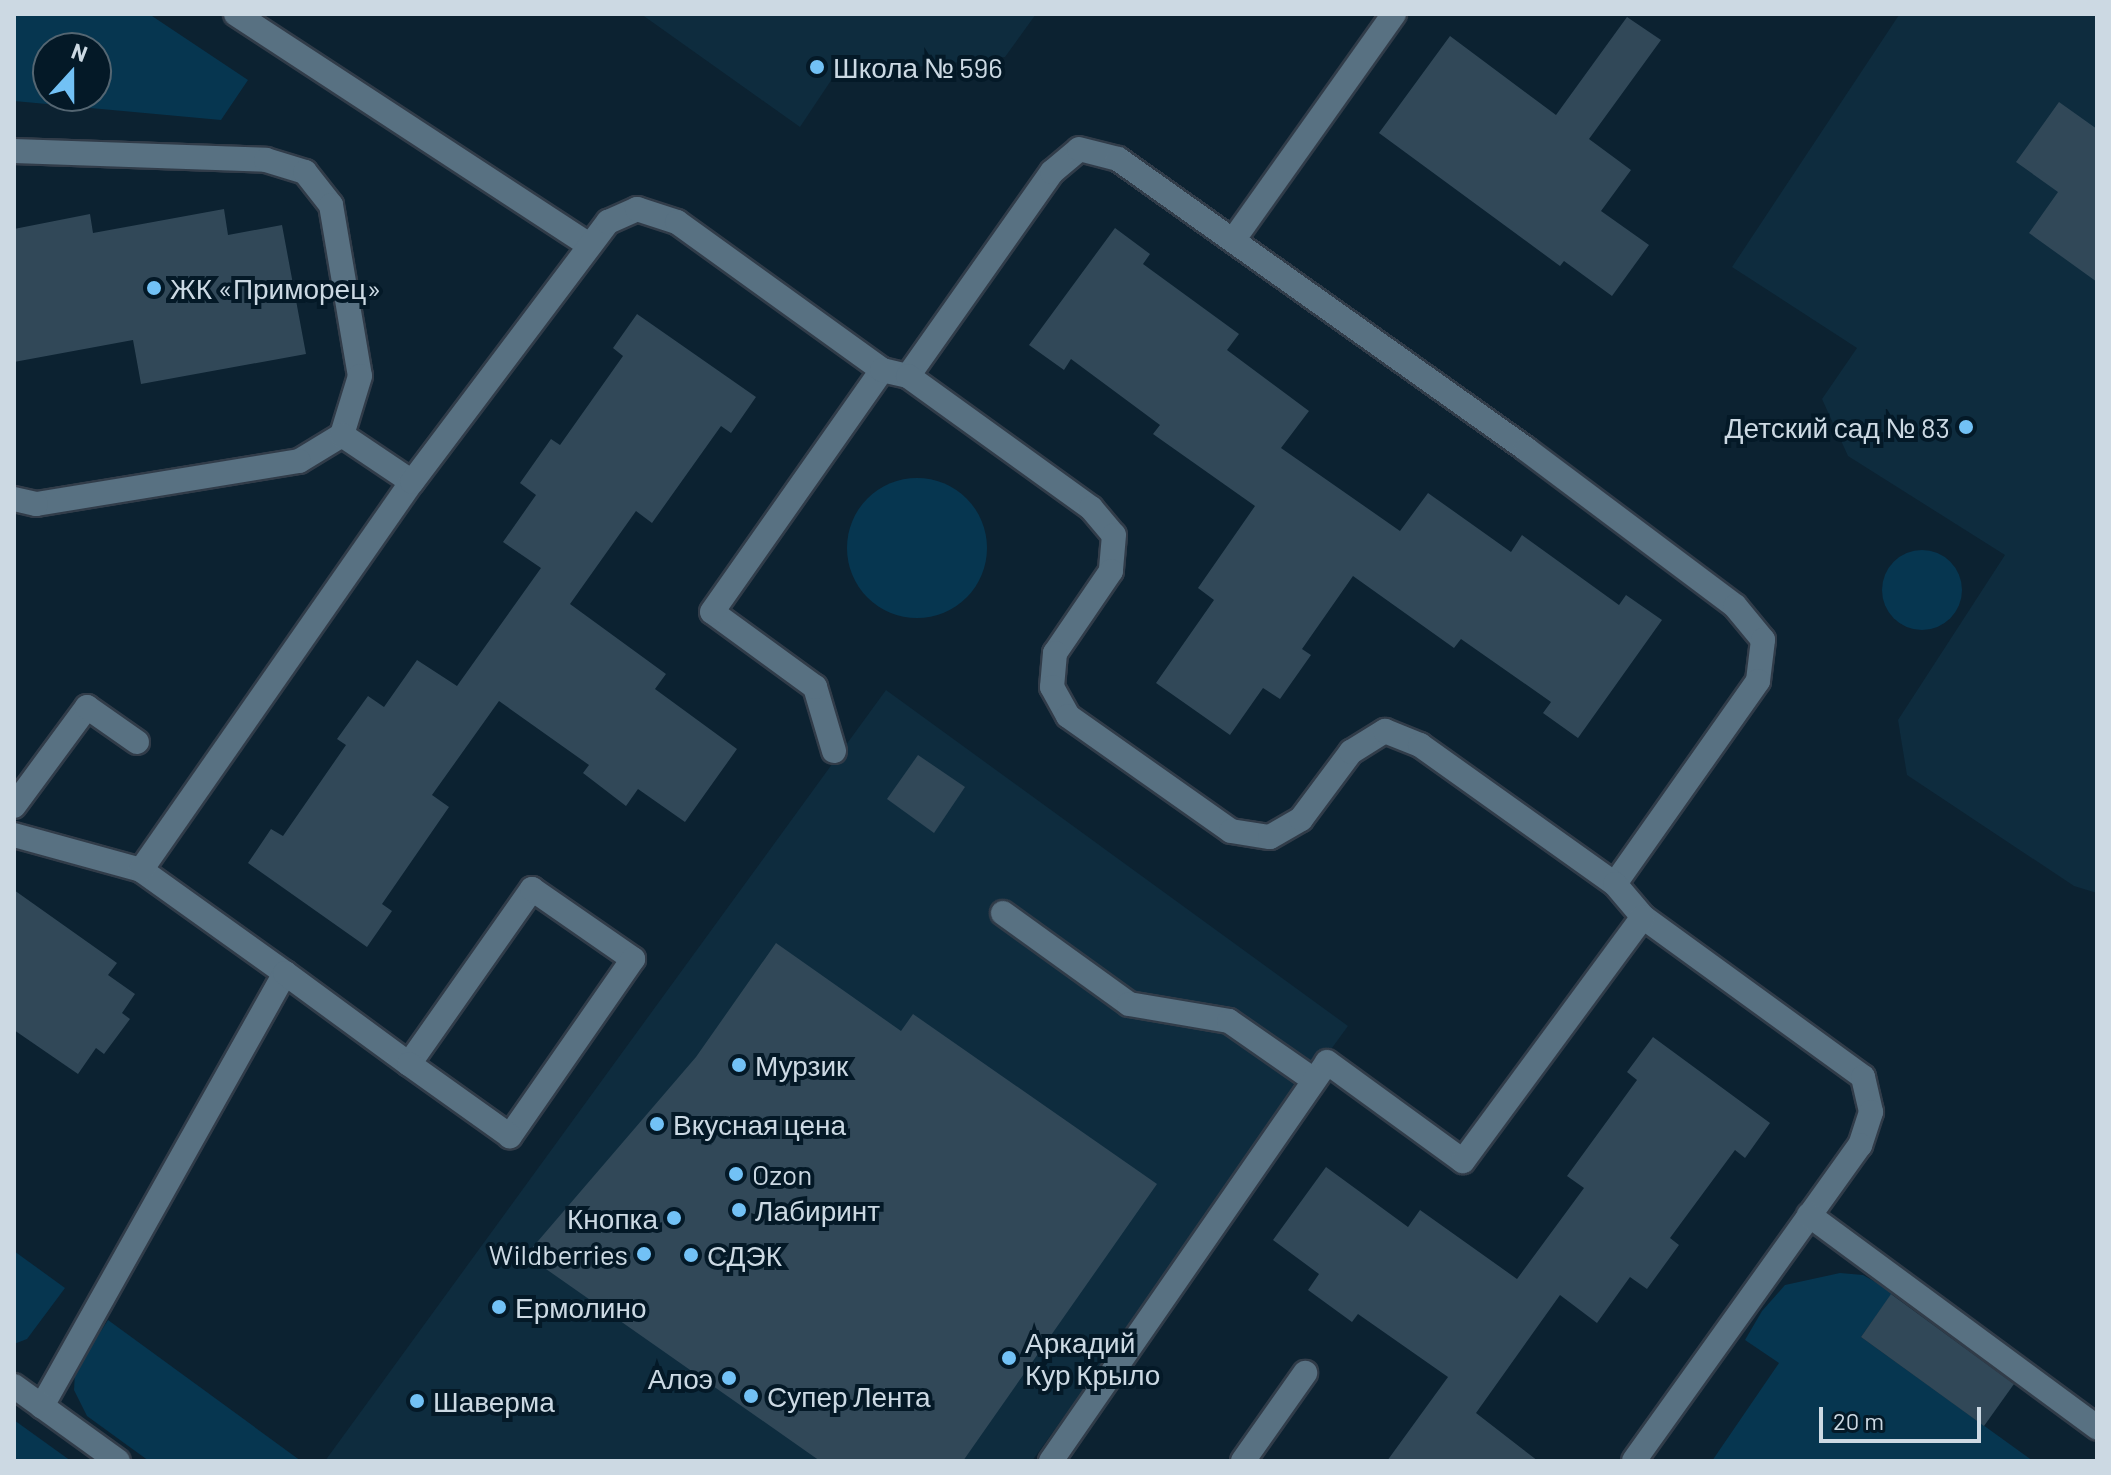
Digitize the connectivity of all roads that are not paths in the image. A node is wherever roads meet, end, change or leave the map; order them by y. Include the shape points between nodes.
1 (236, 14) edge
2 (1394, 14) edge
3 (14, 151) edge
4 (1234, 239) junction
5 (589, 245) junction
6 (882, 370) junction
7 (908, 376) junction
8 (342, 435) junction
9 (412, 482) junction
10 (14, 499) edge
11 (137, 742) dead end
12 (834, 751) dead end
13 (14, 806) edge
14 (14, 835) edge
15 (141, 870) junction
16 (1615, 884) junction
17 (1003, 913) dead end
18 (1643, 917) junction
19 (285, 973) junction
20 (409, 1064) junction
21 (1314, 1080) junction
22 (1809, 1215) junction
23 (1305, 1373) dead end
24 (14, 1386) edge
25 (42, 1406) junction
26 (2097, 1427) edge
27 (118, 1461) edge
28 (1051, 1461) edge
29 (1243, 1461) edge
30 (1634, 1461) edge

1 - 5 street
2 - 4 street
3 - 8 street via 90,158 266,160 305,172 331,205 360,376
4 - 7 street via 1118,159 1079,149 1052,172
4 - 16 street via 1735,606 1763,640 1758,681
5 - 6 street via 608,222 637,209 677,222
5 - 9 street
6 - 7 street
6 - 12 street via 712,612 815,687
7 - 16 street via 1091,508 1114,535 1111,571 1055,653 1052,687 1068,716 1231,831 1270,837 1301,819 1351,752 1385,731 1420,745
8 - 9 street
8 - 10 street via 299,461 36,504
9 - 15 street
11 - 13 street via 87,707
14 - 15 street
15 - 19 street
16 - 18 street
17 - 21 street via 1129,1004 1229,1021
18 - 21 street via 1463,1161 1327,1062
18 - 22 street via 1863,1077 1871,1112 1860,1145
19 - 20 street
19 - 25 street
20 - 20 street via 532,889 633,959 510,1136
21 - 28 street
22 - 26 street
22 - 30 street
23 - 29 street
24 - 25 street
25 - 27 street

